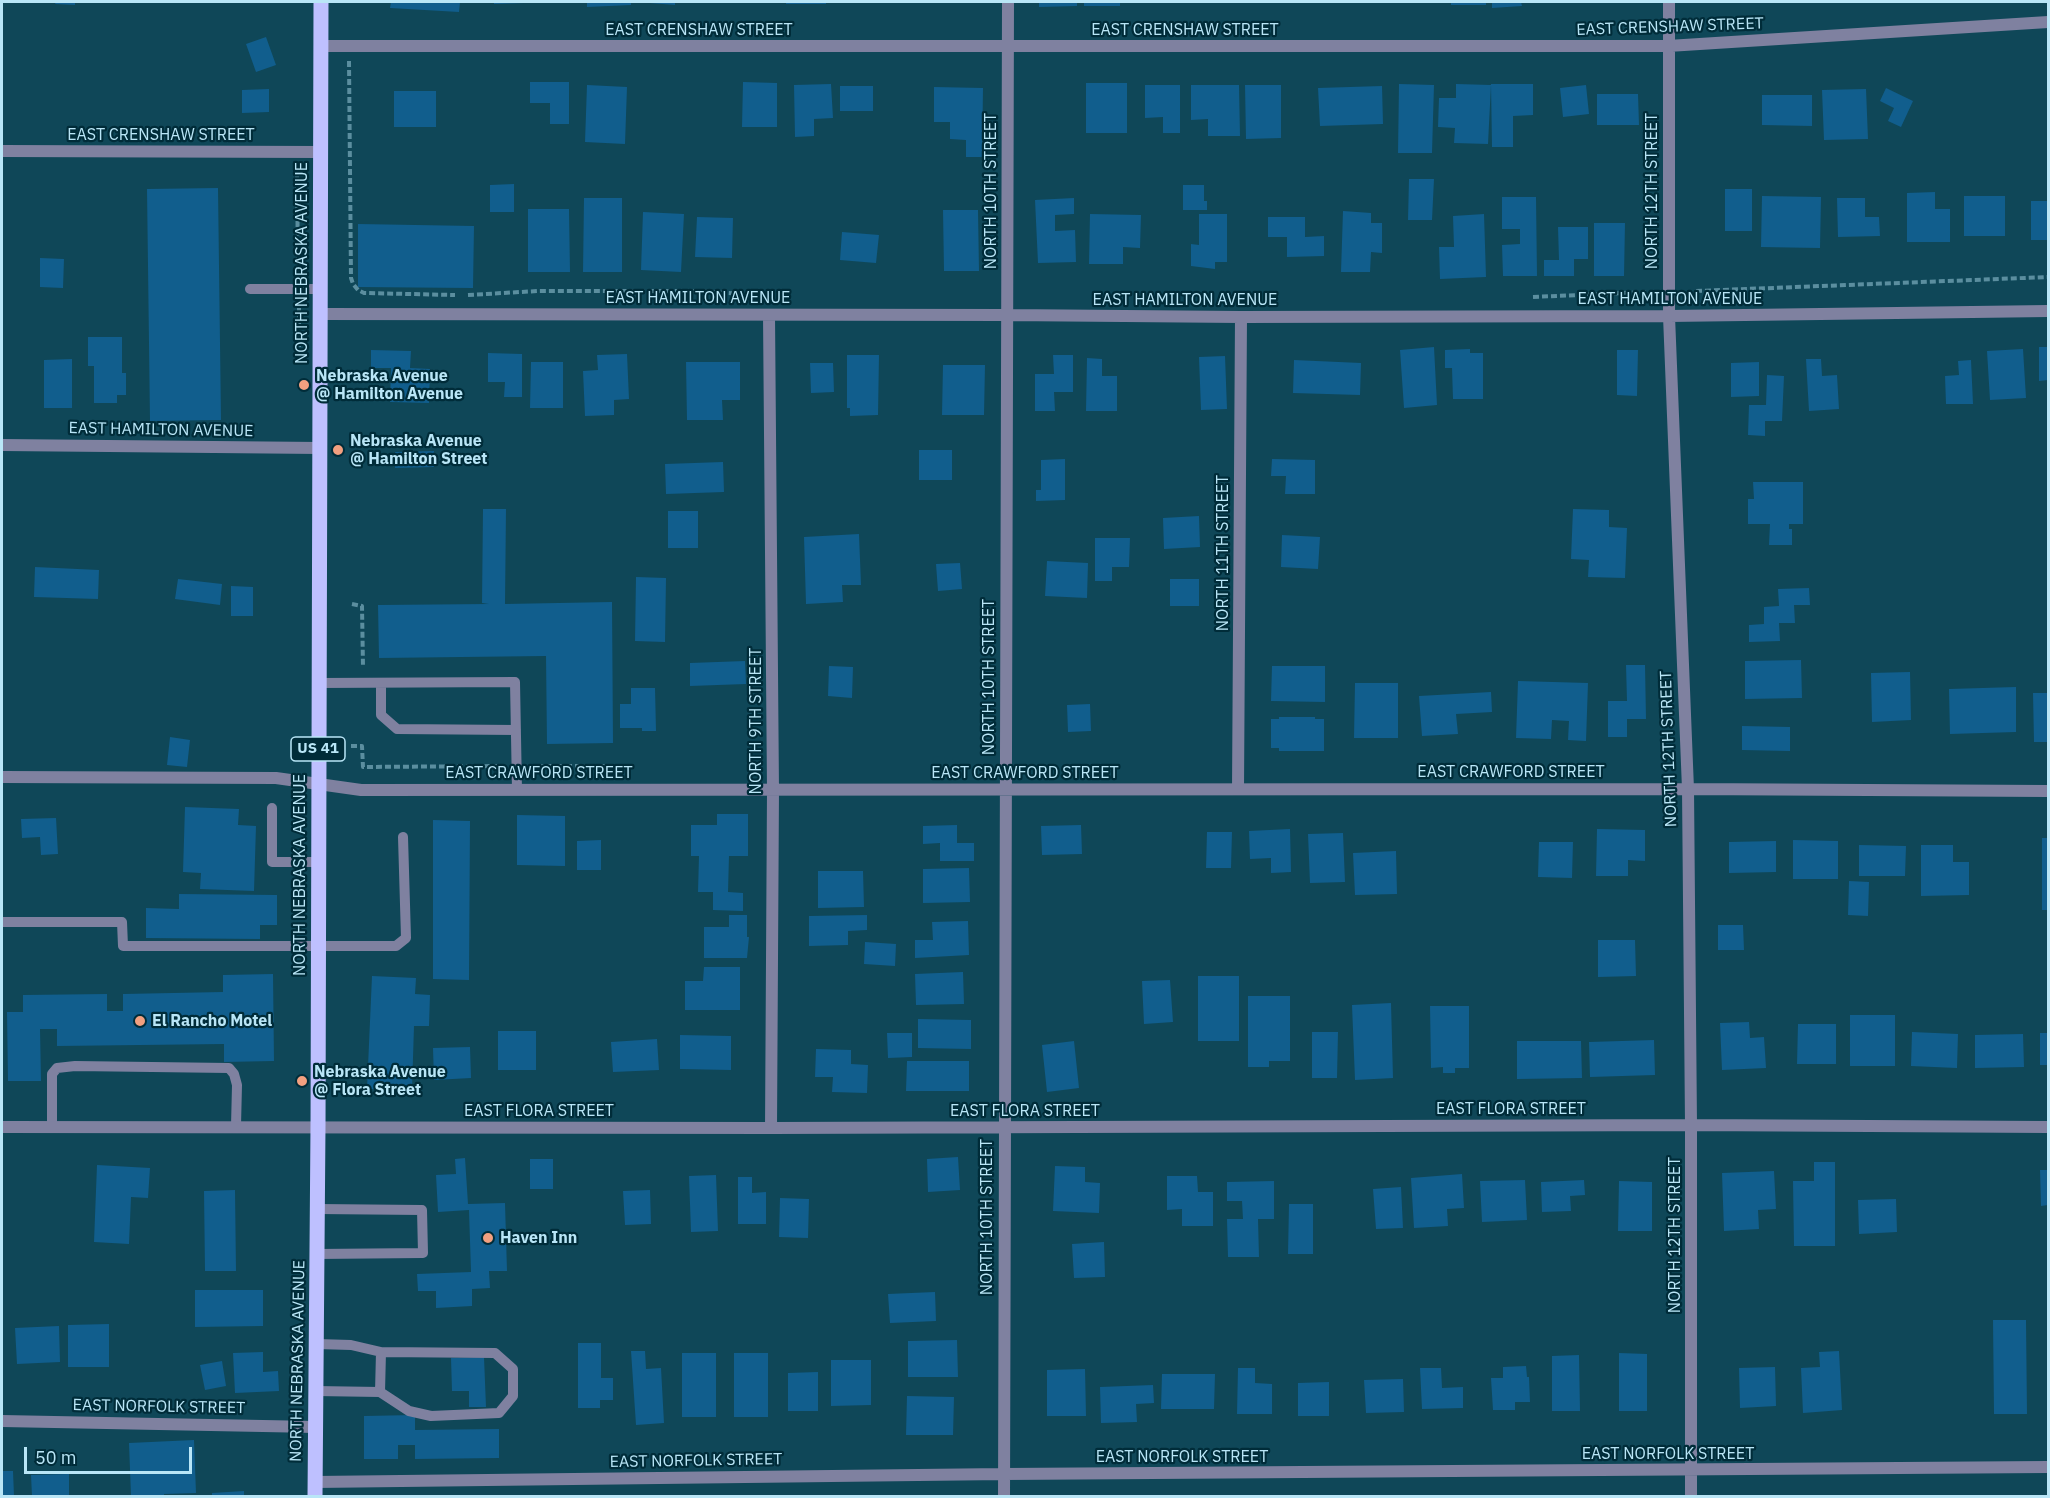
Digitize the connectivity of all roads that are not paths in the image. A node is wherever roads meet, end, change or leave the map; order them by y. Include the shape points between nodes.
1 (321, 2) edge
2 (1008, 2) edge
3 (1669, 2) edge
4 (2049, 22) edge
5 (321, 46) junction
6 (1668, 46) junction
7 (1008, 47) junction
8 (2, 151) edge
9 (321, 152) junction
10 (250, 290) dead end
11 (320, 290) junction
12 (2049, 311) edge
13 (320, 314) junction
14 (769, 315) junction
15 (1007, 315) junction
16 (1669, 316) junction
17 (1241, 317) junction
18 (2, 445) edge
19 (320, 448) junction
20 (319, 683) junction
21 (381, 683) junction
22 (516, 730) junction
23 (2, 777) edge
24 (318, 784) junction
25 (1238, 789) junction
26 (1688, 789) junction
27 (517, 790) junction
28 (773, 790) junction
29 (1005, 790) junction
30 (2049, 791) edge
31 (272, 808) dead end
32 (403, 837) dead end
33 (318, 862) junction
34 (2, 922) edge
35 (318, 945) junction
36 (1691, 1125) junction
37 (236, 1126) junction
38 (318, 1126) junction
39 (2049, 1126) edge
40 (2, 1127) edge
41 (52, 1127) junction
42 (1004, 1127) junction
43 (771, 1128) junction
44 (318, 1209) junction
45 (317, 1254) junction
46 (317, 1344) junction
47 (381, 1352) junction
48 (315, 1391) junction
49 (380, 1392) junction
50 (2, 1421) edge
51 (315, 1428) junction
52 (2049, 1467) edge
53 (1691, 1471) junction
54 (1004, 1474) junction
55 (315, 1489) edge
56 (1004, 1497) edge
57 (1691, 1497) edge

1 - 5 main road, NORTH NEBRASKA AVENUE / US 41
2 - 7 street, NORTH 10TH STREET
3 - 6 street, NORTH 12TH STREET
4 - 6 street, EAST CRENSHAW STREET
5 - 7 street, EAST CRENSHAW STREET
5 - 9 main road, NORTH NEBRASKA AVENUE / US 41
6 - 7 street, EAST CRENSHAW STREET
6 - 16 street, NORTH 12TH STREET
7 - 15 street, NORTH 10TH STREET
8 - 9 street, EAST CRENSHAW STREET
9 - 11 main road, NORTH NEBRASKA AVENUE / US 41
10 - 11 lane
11 - 13 main road, NORTH NEBRASKA AVENUE / US 41
12 - 16 street, EAST HAMILTON AVENUE
13 - 14 street, EAST HAMILTON AVENUE
13 - 19 main road, NORTH NEBRASKA AVENUE / US 41
14 - 15 street, EAST HAMILTON AVENUE
14 - 28 street, NORTH 9TH STREET
15 - 17 street, EAST HAMILTON AVENUE
15 - 29 street, NORTH 10TH STREET
16 - 17 street, EAST HAMILTON AVENUE
16 - 26 street, NORTH 12TH STREET
17 - 25 street, NORTH 11TH STREET
18 - 19 street, EAST HAMILTON AVENUE
19 - 20 main road, NORTH NEBRASKA AVENUE / US 41
20 - 21 lane
20 - 24 main road, NORTH NEBRASKA AVENUE / US 41
21 - 22 lane via 381,715 398,729
21 - 22 lane via 514,682
22 - 27 lane
23 - 24 street, EAST CRAWFORD STREET via 276,778
24 - 27 street, EAST CRAWFORD STREET via 361,790
24 - 33 main road, NORTH NEBRASKA AVENUE / US 41
25 - 26 street, EAST CRAWFORD STREET
25 - 29 street, EAST CRAWFORD STREET
26 - 30 street, EAST CRAWFORD STREET
26 - 36 street, NORTH 12TH STREET
27 - 28 street, EAST CRAWFORD STREET
28 - 29 street, EAST CRAWFORD STREET
28 - 43 street, NORTH 9TH STREET
29 - 42 street, NORTH 10TH STREET
31 - 33 lane via 272,862
32 - 35 lane via 406,938 396,946
33 - 35 main road, NORTH NEBRASKA AVENUE / US 41
34 - 35 lane via 122,922 123,946
35 - 38 main road, NORTH NEBRASKA AVENUE / US 41
36 - 39 street, EAST FLORA STREET
36 - 42 street, EAST FLORA STREET
36 - 53 street, NORTH 12TH STREET
37 - 38 street, EAST FLORA STREET
37 - 41 street, EAST FLORA STREET
37 - 41 lane via 237,1085 229,1068 75,1066 57,1068 52,1074
38 - 43 street, EAST FLORA STREET
38 - 44 main road, NORTH NEBRASKA AVENUE / US 41
40 - 41 street, EAST FLORA STREET
42 - 43 street, EAST FLORA STREET
42 - 54 street, NORTH 10TH STREET
44 - 45 main road, NORTH NEBRASKA AVENUE / US 41
44 - 45 lane via 422,1210 423,1253
45 - 46 main road, NORTH NEBRASKA AVENUE / US 41
46 - 47 lane via 351,1345
46 - 48 main road, NORTH NEBRASKA AVENUE / US 41
47 - 49 lane
47 - 49 lane via 495,1353 513,1369 513,1396 499,1413 431,1416 409,1411
48 - 49 lane
48 - 51 main road, NORTH NEBRASKA AVENUE / US 41
50 - 51 street, EAST NORFOLK STREET
51 - 55 main road, NORTH NEBRASKA AVENUE / US 41
52 - 53 street, EAST NORFOLK STREET
53 - 54 street, EAST NORFOLK STREET
53 - 57 street, NORTH 12TH STREET
54 - 55 street, EAST NORFOLK STREET
54 - 56 street, NORTH 10TH STREET

